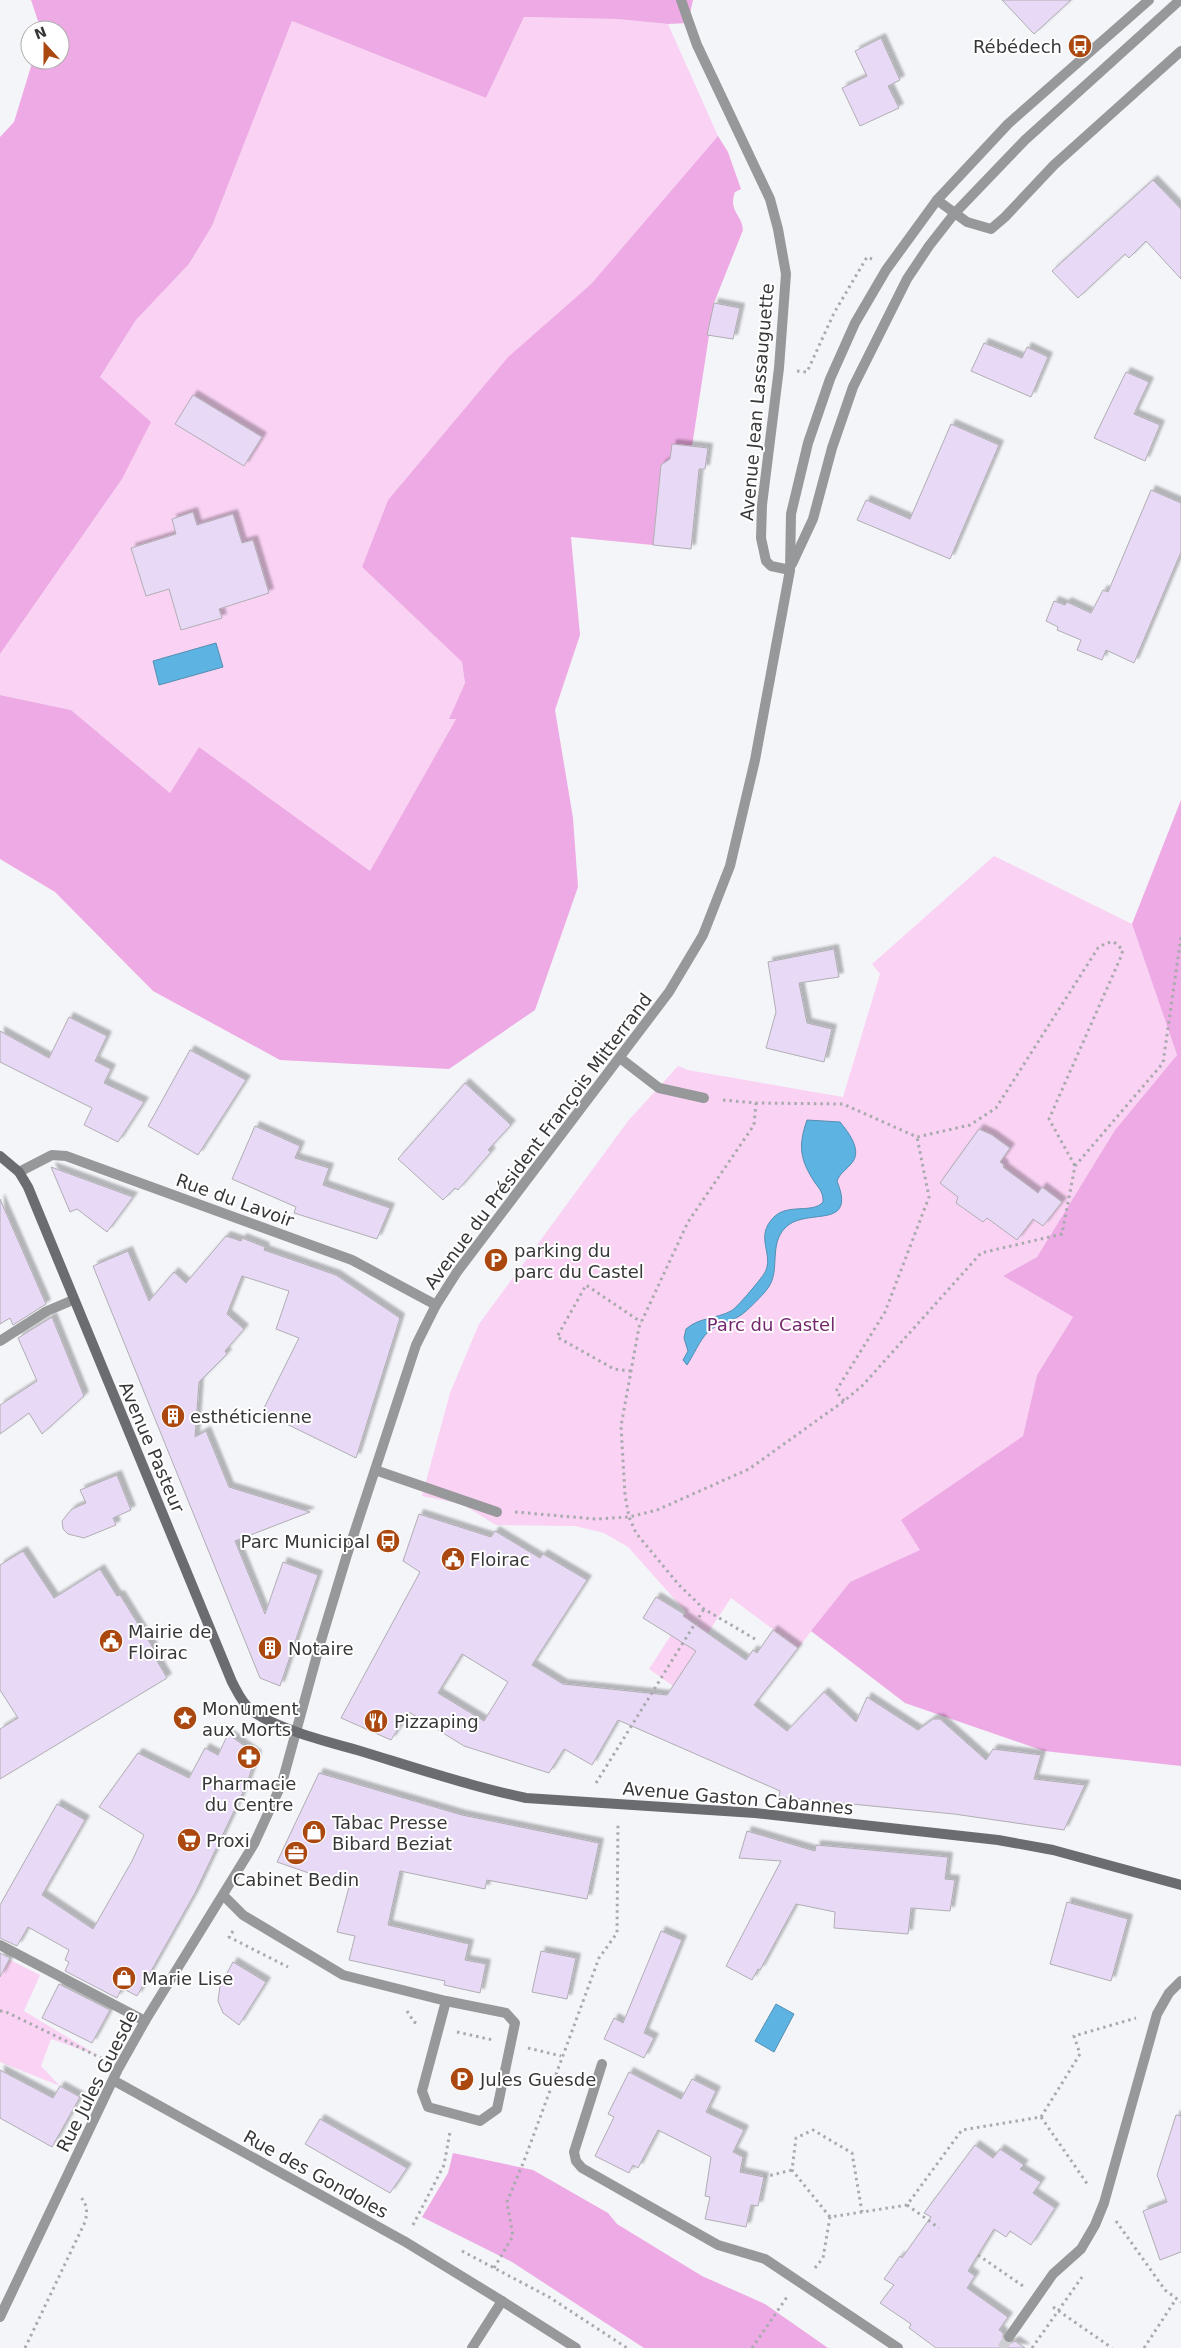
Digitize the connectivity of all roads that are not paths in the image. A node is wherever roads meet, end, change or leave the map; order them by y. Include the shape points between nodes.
1 (681, 0) edge
2 (1149, 0) edge
3 (1180, 0) edge
4 (1181, 51) edge
5 (937, 200) junction
6 (954, 214) junction
7 (790, 570) junction
8 (620, 1058) junction
9 (704, 1098) road end
10 (0, 1156) edge
11 (19, 1172) junction
12 (73, 1300) junction
13 (436, 1305) junction
14 (0, 1341) edge
15 (375, 1470) junction
16 (497, 1512) road end
17 (296, 1731) junction
18 (1181, 1885) edge
19 (224, 1896) junction
20 (0, 1945) edge
21 (1180, 1982) edge
22 (446, 2001) junction
23 (145, 2021) junction
24 (602, 2064) dead end
25 (112, 2080) junction
26 (502, 2301) junction
27 (0, 2317) edge
28 (1009, 2337) tunnel mouth
29 (472, 2348) edge
30 (576, 2348) edge
31 (898, 2348) edge

1 - 7 street, Avenue Jean Lassauguette via 698,45 770,199 778,229 786,274 761,538 766,561 771,566
2 - 5 street, Avenue du Président François Mitterrand via 1008,124
3 - 6 street, Avenue du Président François Mitterrand via 1025,140
4 - 6 street via 1054,165 991,229 967,222
5 - 6 street
5 - 7 street, Avenue du Président François Mitterrand via 886,270 855,323 830,379 808,443 791,514
6 - 7 street, Avenue du Président François Mitterrand via 907,279 853,387 813,519
7 - 8 street, Avenue du Président François Mitterrand via 755,760 730,866 703,936 669,992
8 - 9 street via 660,1088
8 - 13 street, Avenue du Président François Mitterrand via 457,1272
10 - 11 main road, Avenue Pasteur
11 - 12 main road, Avenue Pasteur
11 - 13 street, Rue du Lavoir via 52,1155 66,1156 352,1260
12 - 14 street via 47,1311
12 - 17 main road, Avenue Pasteur via 232,1682 249,1709
13 - 15 street, Avenue du Président François Mitterrand via 416,1345
15 - 16 street
15 - 17 street, Avenue du Président François Mitterrand via 337,1586
17 - 18 main road, Avenue Gaston Cabannes via 526,1798 755,1813 998,1840 1053,1850
17 - 19 street, Rue Jules Guesde via 282,1783 254,1844
19 - 22 street via 243,1915 343,1975
19 - 23 street, Rue Jules Guesde
20 - 23 street
21 - 28 street via 1169,1993 1157,2014 1095,2225 1080,2249 1052,2274
22 - 22 street via 422,2091 428,2108 480,2121 497,2109 515,2023 506,2013
23 - 25 street, Rue Jules Guesde
24 - 31 street via 574,2152 582,2168 718,2245 765,2259
25 - 26 street, Rue des Gondoles via 404,2241
25 - 27 street, Rue Jules Guesde
26 - 29 street
26 - 30 street, Rue des Gondoles

